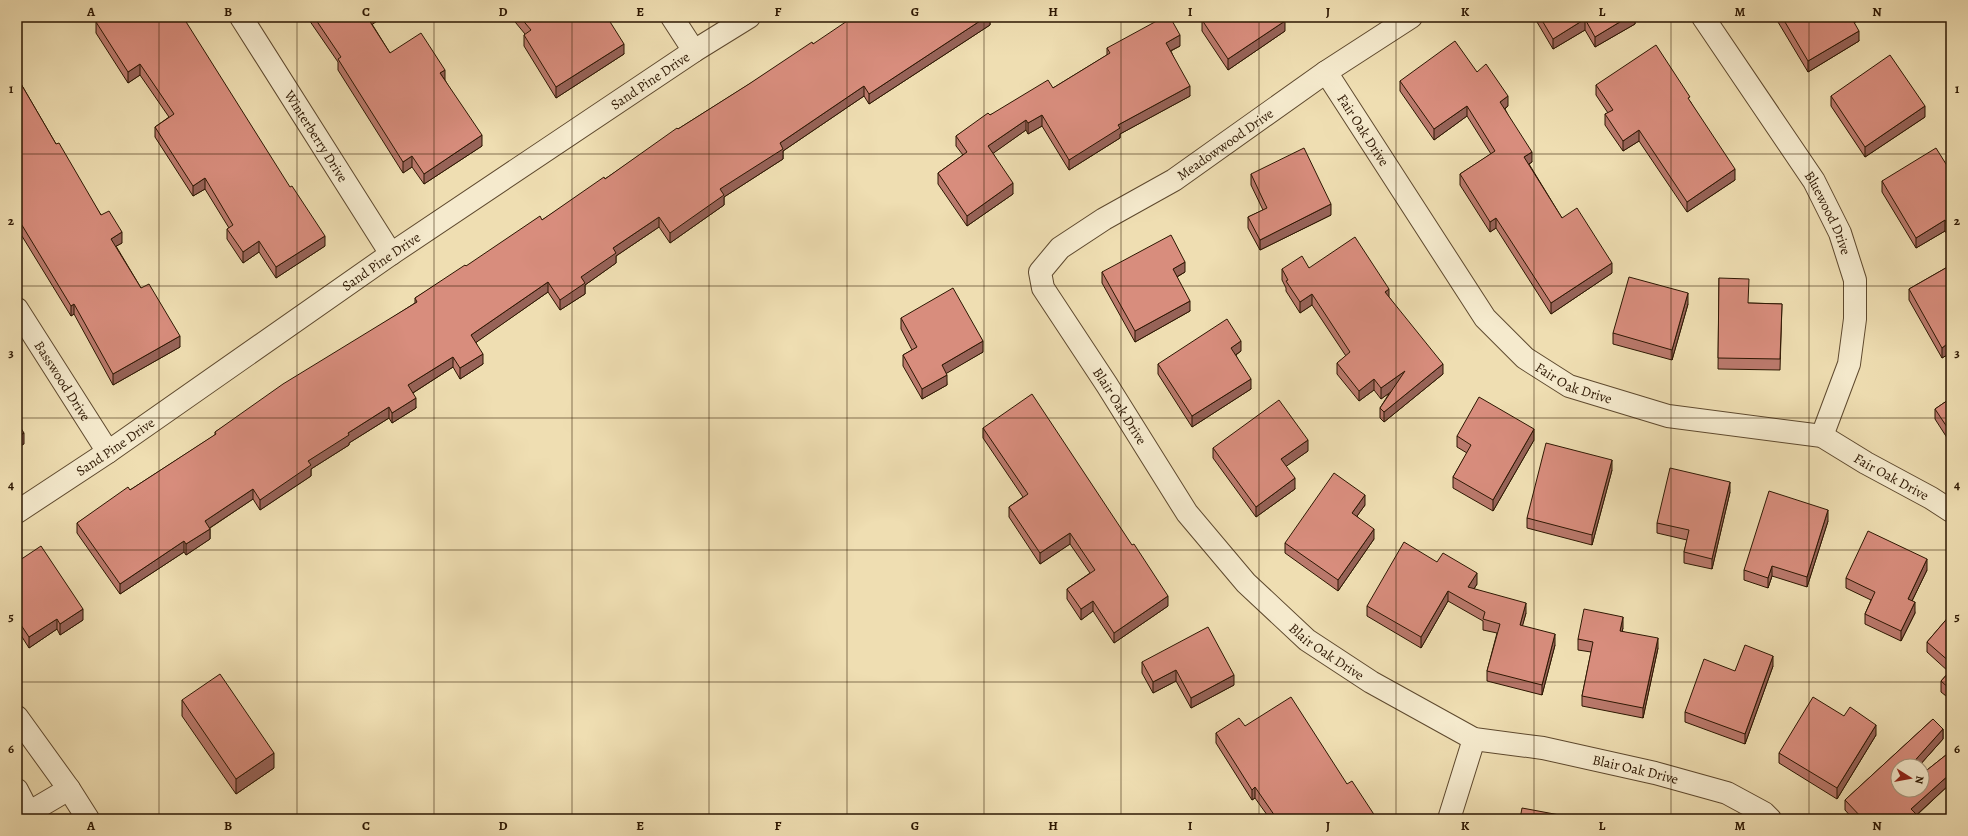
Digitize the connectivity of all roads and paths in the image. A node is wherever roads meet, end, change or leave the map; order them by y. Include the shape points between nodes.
1 (241, 17) edge
2 (672, 17) edge
3 (749, 17) edge
4 (1411, 17) edge
5 (1703, 17) edge
6 (694, 51) junction
7 (1326, 72) junction
8 (391, 254) junction
9 (1040, 272) joint
10 (17, 310) edge
11 (1822, 436) junction
12 (108, 452) junction
13 (1951, 511) edge
14 (17, 512) edge
15 (17, 716) edge
16 (1474, 739) junction
17 (17, 790) edge
18 (69, 790) junction
19 (26, 817) edge
20 (88, 819) edge
21 (1449, 819) edge
22 (1770, 819) edge

1 - 8 street, Winterberry Drive
2 - 6 street
3 - 6 street, Sand Pine Drive
4 - 7 street, Meadowwood Drive
5 - 11 street, Bluewood Drive via 1814,181 1840,233 1855,280 1849,364
6 - 8 street, Sand Pine Drive
7 - 9 street, Meadowwood Drive via 1174,180 1104,219 1060,248
7 - 11 street, Fair Oak Drive via 1485,318 1526,358 1569,386 1668,416
8 - 12 street, Sand Pine Drive
9 - 16 street, Blair Oak Drive via 1043,288 1187,513 1246,583 1307,640 1371,682
10 - 12 street, Basswood Drive
11 - 13 street, Fair Oak Drive
12 - 14 street, Sand Pine Drive
15 - 18 street
16 - 21 street
16 - 22 street, Blair Oak Drive via 1543,748 1655,773 1727,793 1764,813
17 - 19 street
18 - 19 street
18 - 20 street

